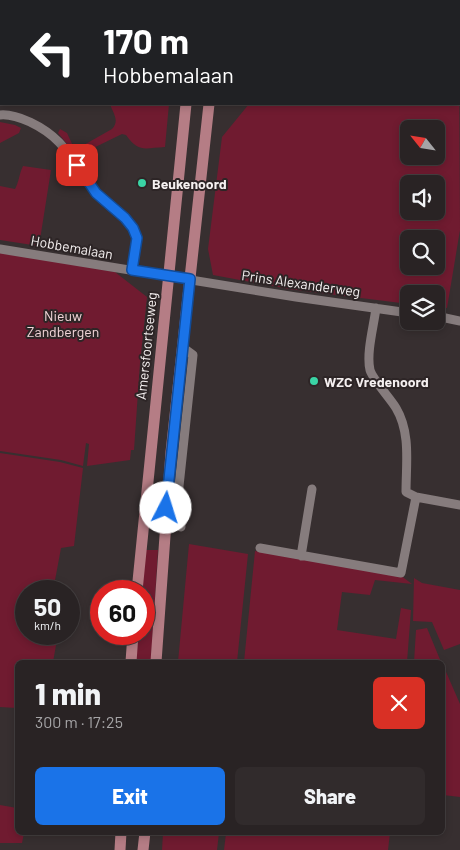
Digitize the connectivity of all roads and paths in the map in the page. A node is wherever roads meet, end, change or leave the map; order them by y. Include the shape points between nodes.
1 (186, 105) edge
2 (209, 105) edge
3 (0, 115) edge
4 (0, 249) edge
5 (132, 270) junction
6 (169, 276) junction
7 (190, 279) junction
8 (376, 308) junction
9 (400, 312) edge
10 (445, 318) edge
11 (460, 321) edge
12 (182, 346) junction
13 (312, 489) dead end
14 (416, 497) junction
15 (460, 505) edge
16 (181, 527) dead end
17 (260, 548) dead end
18 (301, 556) junction
19 (138, 580) edge
20 (132, 645) edge
21 (131, 660) edge
22 (156, 660) edge
23 (121, 835) edge
24 (144, 835) edge
25 (120, 850) edge
26 (143, 850) edge

1 - 6 main road, Amersfoortseweg
2 - 7 main road
3 - 5 street via 26,120 44,128 56,138 96,193 125,218 137,238
4 - 5 street, Hobbemalaan
5 - 6 street, Hobbemalaan
6 - 7 street, Prins Alexanderweg
6 - 19 main road, Amersfoortseweg
7 - 8 street, Prins Alexanderweg
7 - 12 main road
8 - 9 street, Prins Alexanderweg
8 - 14 street via 370,371 402,421 406,437 406,492
10 - 11 street
12 - 16 street via 193,355 179,486
12 - 22 main road
13 - 18 street
14 - 15 street
14 - 18 street via 400,573
17 - 18 street
20 - 21 main road
23 - 25 main road
24 - 26 main road

